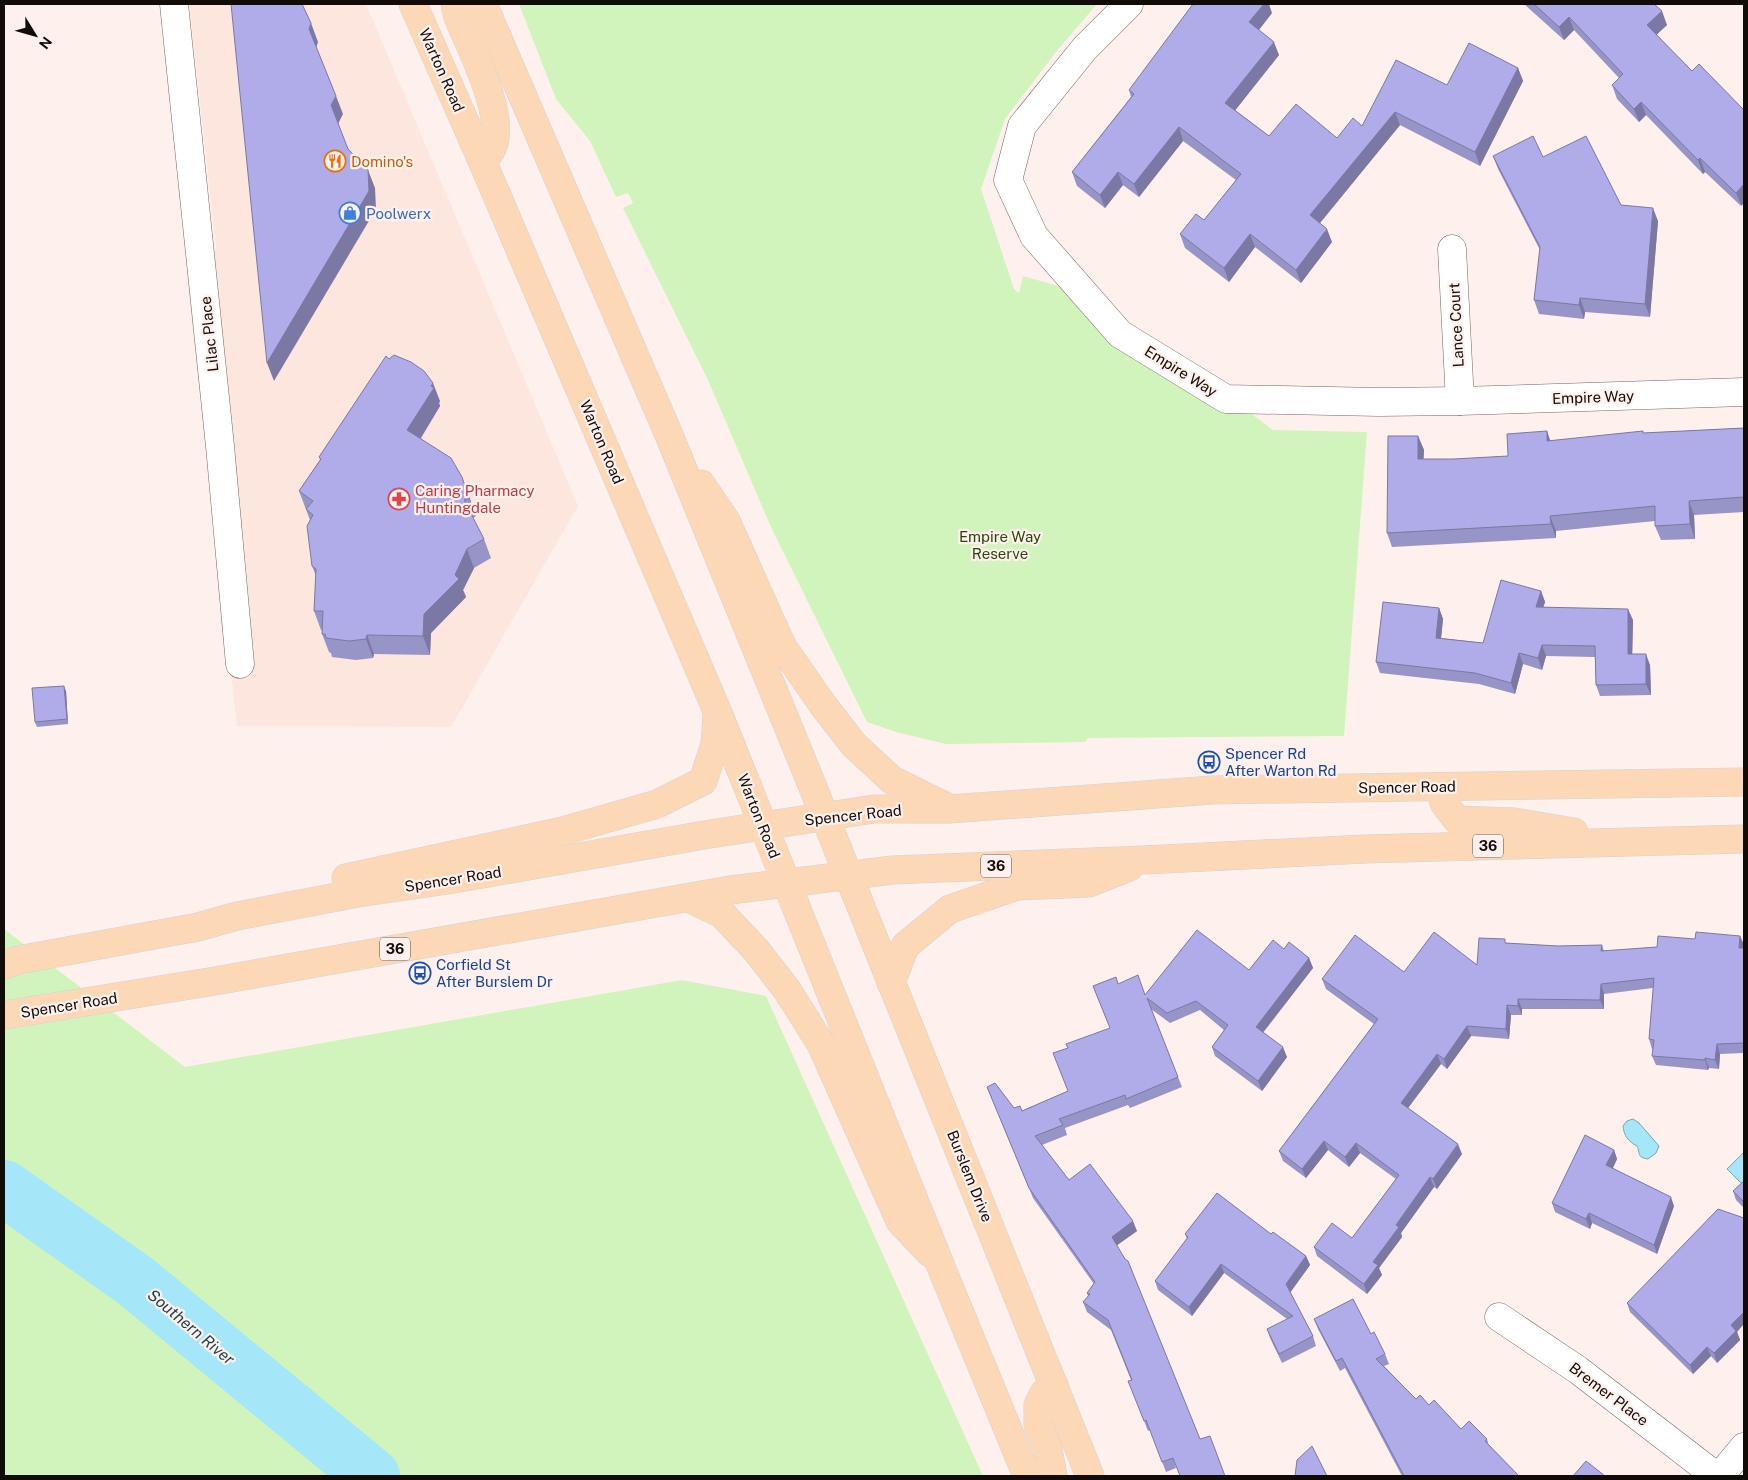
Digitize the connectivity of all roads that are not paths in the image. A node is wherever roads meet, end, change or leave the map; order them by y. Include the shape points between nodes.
1 (174, 4) edge
2 (413, 4) edge
3 (455, 4) edge
4 (484, 4) edge
5 (1129, 4) edge
6 (483, 163) junction
7 (1452, 249) dead end
8 (1744, 392) edge
9 (1460, 401) junction
10 (669, 435) junction
11 (240, 664) dead end
12 (718, 713) junction
13 (1744, 782) edge
14 (1440, 787) junction
15 (949, 809) junction
16 (824, 817) junction
17 (763, 826) junction
18 (1744, 839) edge
19 (1612, 842) junction
20 (1144, 860) junction
21 (848, 876) junction
22 (786, 883) junction
23 (688, 898) junction
24 (237, 916) junction
25 (4, 965) edge
26 (891, 983) junction
27 (4, 1015) edge
28 (939, 1262) junction
29 (1499, 1317) dead end
30 (1054, 1385) junction
31 (1744, 1447) edge
32 (1027, 1476) edge
33 (1053, 1476) edge
34 (1090, 1476) edge
35 (1716, 1476) edge
36 (1720, 1476) edge

1 - 11 street, Lilac Place
2 - 6 main road, Warton Road
3 - 6 main road via 491,99 496,122 494,145
4 - 10 main road
5 - 9 street, Empire Way via 1085,48 1022,126 1008,180 1034,236 1120,334 1226,399
6 - 12 main road, Warton Road
7 - 9 street, Lance Court
8 - 9 street, Empire Way
10 - 15 main road via 726,521 782,646 823,704 854,745 892,780
10 - 16 main road
12 - 17 main road, Warton Road
12 - 24 main road via 715,744 703,781 657,804 563,831 299,888
13 - 14 main road, Spencer Road
14 - 15 main road, Spencer Road via 1213,790
14 - 19 main road via 1444,803 1458,820 1514,822 1573,831
15 - 16 main road, Spencer Road via 874,809
16 - 17 main road, Spencer Road
16 - 21 main road
17 - 22 main road, Warton Road
17 - 24 main road, Spencer Road
18 - 19 main road, Spencer Road / 36
19 - 20 main road, Spencer Road / 36
20 - 21 main road, Spencer Road / 36 via 893,870
20 - 26 main road via 1089,883 1017,886 950,909 905,946
21 - 22 main road, Spencer Road / 36
21 - 26 main road, Burslem Drive
22 - 23 main road, Spencer Road / 36
22 - 28 main road
23 - 27 main road, Spencer Road / 36
23 - 28 main road via 722,914 787,990 820,1044 900,1221
24 - 25 main road, Spencer Road via 198,928
26 - 30 main road, Burslem Drive
28 - 32 main road
29 - 35 street, Bremer Place via 1578,1370
30 - 33 main road via 1044,1393 1038,1405 1038,1425 1048,1450
30 - 34 main road, Burslem Drive
31 - 36 street

